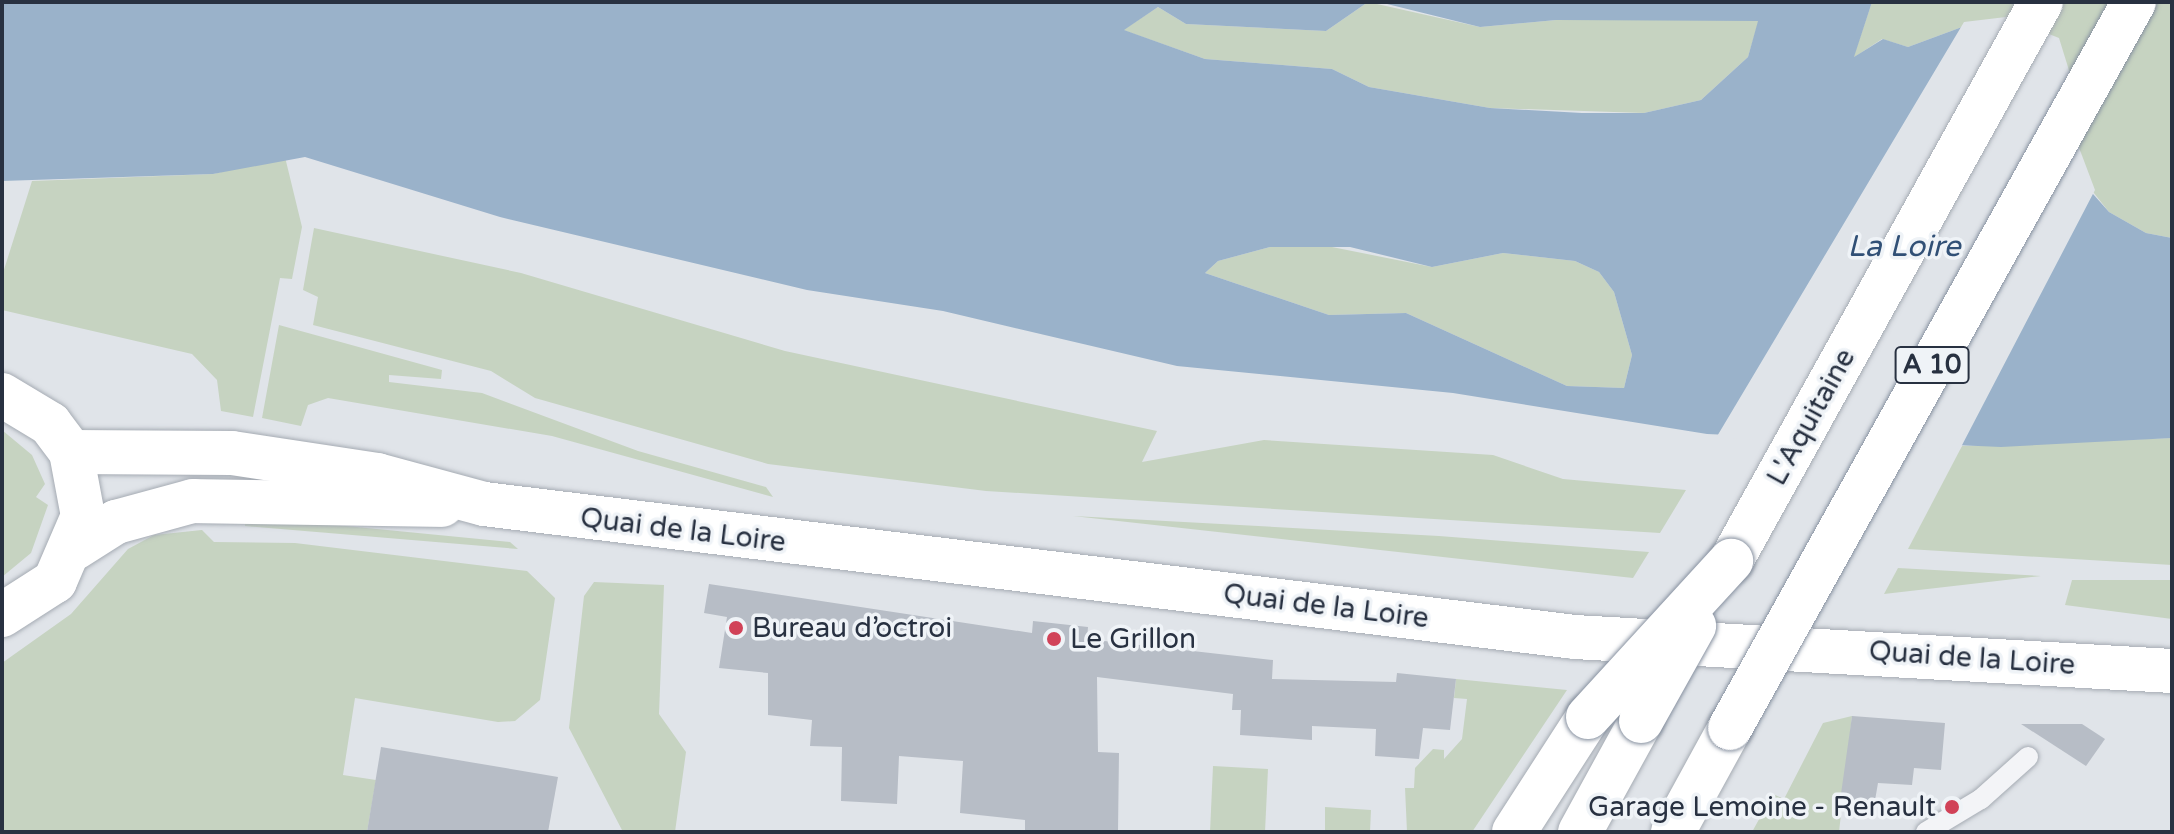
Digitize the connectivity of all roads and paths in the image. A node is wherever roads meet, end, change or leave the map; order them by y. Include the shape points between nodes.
1 (2041, 2) edge
2 (2134, 2) edge
3 (2, 395) edge
4 (71, 452) junction
5 (484, 504) junction
6 (75, 548) junction
7 (1731, 561) junction
8 (2, 615) edge
9 (2172, 671) edge
10 (2028, 757) dead end
11 (1514, 832) edge
12 (1580, 832) edge
13 (1673, 832) edge
14 (1926, 832) edge

1 - 7 main road, L'Aquitaine / A 10
2 - 13 main road, A 10, bridge
3 - 4 main road via 50,424
4 - 5 main road via 232,453 377,475
4 - 6 main road via 83,516
5 - 6 main road via 193,501 116,522
5 - 9 main road, Quai de la Loire via 1575,637
6 - 8 main road via 55,581
7 - 11 main road, bridge via 1588,717
7 - 12 main road, L'Aquitaine / A 10, bridge
10 - 14 lane via 1981,799

